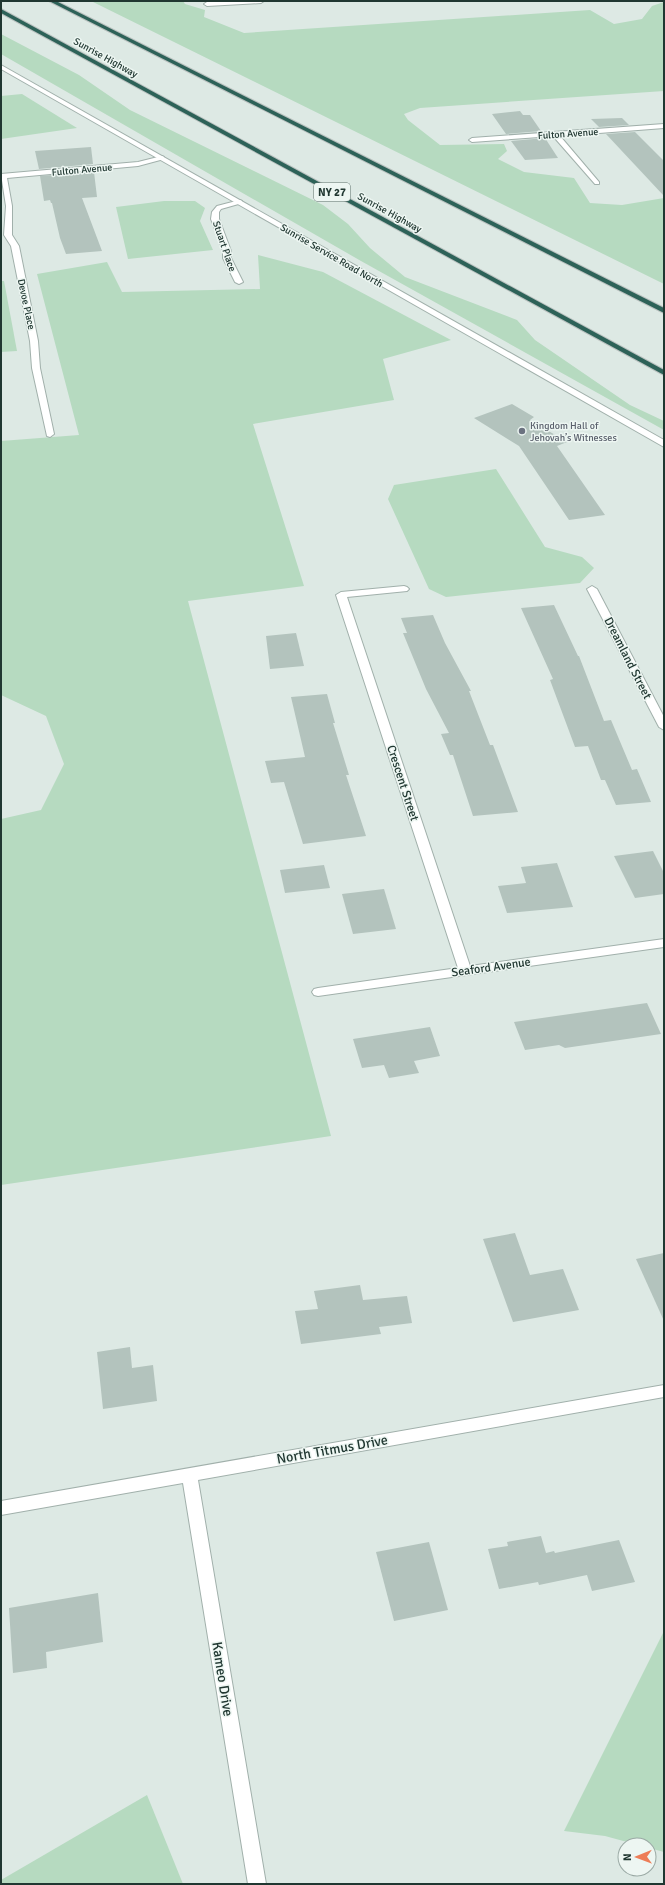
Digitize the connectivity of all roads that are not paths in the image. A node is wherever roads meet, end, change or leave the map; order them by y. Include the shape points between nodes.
1 (52, 1) edge
2 (261, 1) edge
3 (207, 4) dead end
4 (1, 11) edge
5 (1, 67) edge
6 (664, 126) edge
7 (556, 134) junction
8 (472, 140) dead end
9 (162, 158) junction
10 (2, 176) edge
11 (598, 183) dead end
12 (240, 202) junction
13 (239, 282) dead end
14 (664, 311) edge
15 (664, 373) edge
16 (50, 434) dead end
17 (664, 444) edge
18 (404, 588) dead end
19 (592, 589) dead end
20 (664, 727) edge
21 (664, 943) edge
22 (465, 970) junction
23 (318, 992) dead end
24 (664, 1391) edge
25 (189, 1474) junction
26 (1, 1508) edge
27 (257, 1884) edge

1 - 14 highway
2 - 3 street
4 - 15 highway, Sunrise Highway / NY 27
5 - 9 street, Sunrise Service Road North
6 - 7 street, Fulton Avenue
7 - 8 street, Fulton Avenue
7 - 11 street
9 - 10 street, Fulton Avenue via 138,164
9 - 12 street, Sunrise Service Road North
10 - 16 street, Devoe Place via 9,206 8,235 15,246
12 - 13 street, Stuart Place via 219,207 215,212 227,258
12 - 17 street, Sunrise Service Road North
18 - 22 street, Crescent Street via 341,595
19 - 20 street, Dreamland Street
21 - 22 street, Seaford Avenue
22 - 23 street, Seaford Avenue
24 - 25 street, North Titmus Drive
25 - 26 street, North Titmus Drive
25 - 27 street, Kameo Drive

